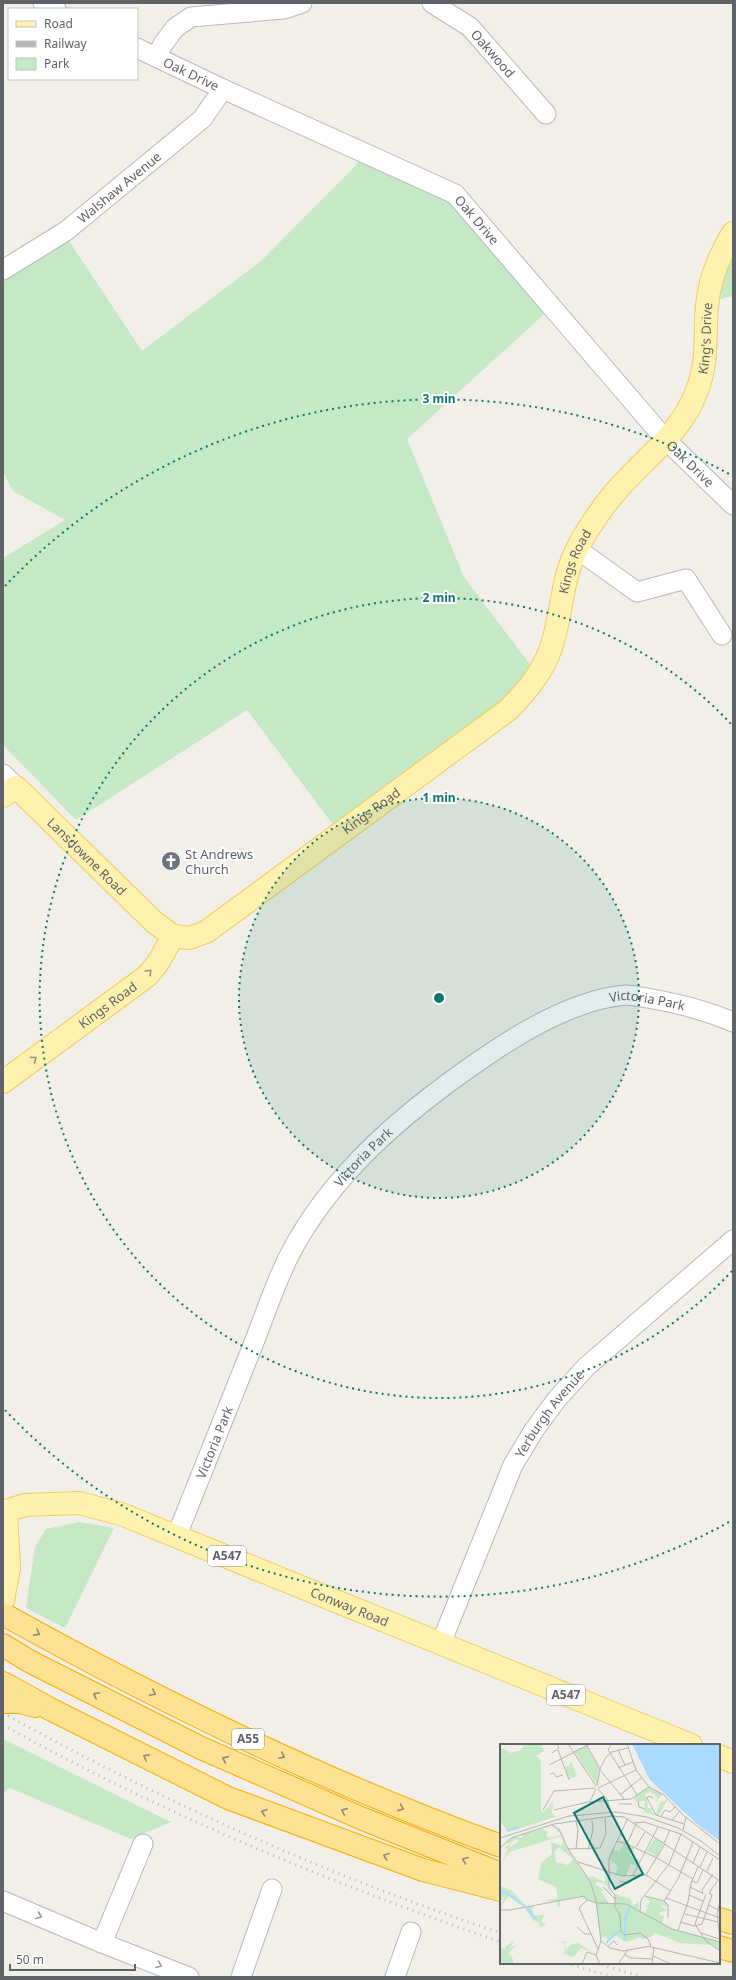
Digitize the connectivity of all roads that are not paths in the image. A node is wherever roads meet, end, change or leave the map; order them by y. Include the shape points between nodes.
1 (43, 3) edge
2 (302, 3) edge
3 (432, 3) edge
4 (54, 8) edge
5 (138, 48) edge
6 (157, 57) junction
7 (223, 89) junction
8 (546, 114) dead end
9 (733, 233) edge
10 (3, 270) edge
11 (665, 439) junction
12 (733, 505) edge
13 (577, 549) junction
14 (722, 635) dead end
15 (7, 785) edge
16 (173, 936) junction
17 (733, 1022) edge
18 (3, 1082) edge
19 (733, 1240) edge
20 (4, 1510) edge
21 (177, 1535) junction
22 (5, 1593) edge
23 (3, 1614) edge
24 (442, 1643) junction
25 (3, 1646) edge
26 (3, 1684) edge
27 (3, 1702) edge
28 (52, 1710) junction
29 (689, 1744) edge
30 (720, 1756) edge
31 (733, 1762) edge
32 (143, 1844) dead end
33 (500, 1846) edge
34 (500, 1874) edge
35 (272, 1889) dead end
36 (500, 1890) edge
37 (3, 1901) edge
38 (720, 1919) edge
39 (733, 1923) edge
40 (411, 1932) dead end
41 (102, 1943) junction
42 (720, 1947) edge
43 (733, 1951) edge
44 (189, 1977) edge
45 (241, 1977) edge
46 (394, 1977) edge

1 - 4 street
2 - 6 street via 278,10 191,16 175,28
3 - 8 street, Oakwood via 470,27
5 - 6 street, Oak Drive
6 - 7 street, Oak Drive
7 - 10 street, Walshaw Avenue via 202,119 85,216 66,231
7 - 11 street, Oak Drive via 455,194
9 - 11 main road, King's Drive via 718,258 710,283 703,375 685,415
11 - 12 street, Oak Drive
11 - 13 main road, Kings Road via 612,496
13 - 14 street via 637,592 686,579
13 - 16 main road, Kings Road via 566,578 551,648 529,688 508,710 206,932 189,938
15 - 16 main road, Lansdowne Road via 154,922
18 -> 16 main road, Kings Road via 147,976 158,963
17 - 21 street, Victoria Park via 708,1011 648,998 627,995 597,1001 542,1021 496,1049 395,1124 349,1171 316,1211 290,1255
19 - 24 street, Yerburgh Avenue via 586,1367 534,1430 513,1466
20 - 21 main road, Conway Road / A547 via 25,1505 79,1503 121,1514
20 - 22 main road via 8,1530 9,1568
21 - 24 main road, Conway Road / A547
23 -> 33 highway, A55 via 83,1658 297,1764 436,1823
24 - 29 main road, Conway Road / A547
34 -> 25 highway, A55 via 363,1819 201,1748
26 - 28 highway
27 - 28 highway via 20,1702
36 -> 28 highway via 423,1870 228,1798
30 - 31 main road
32 - 41 street
35 - 45 street
37 -> 41 street
38 - 39 highway
40 - 46 street
41 -> 44 street
42 - 43 highway

